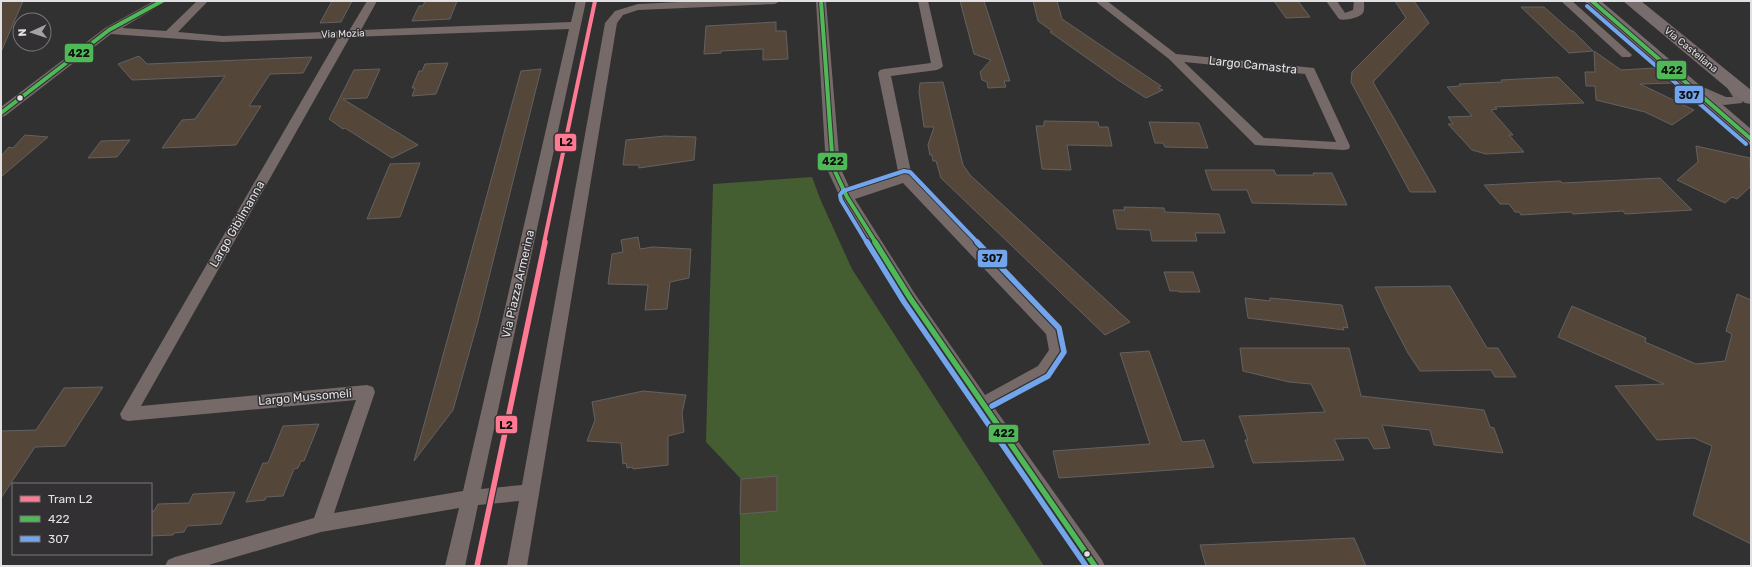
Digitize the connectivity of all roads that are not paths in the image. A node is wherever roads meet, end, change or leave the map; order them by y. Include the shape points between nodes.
1 (162, 1) edge
2 (202, 1) edge
3 (372, 1) edge
4 (581, 1) edge
5 (775, 1) edge
6 (821, 1) edge
7 (923, 1) edge
8 (1100, 1) edge
9 (1331, 1) edge
10 (1359, 1) edge
11 (1566, 1) edge
12 (1592, 1) edge
13 (1631, 1) edge
14 (576, 25) junction
15 (110, 30) junction
16 (350, 34) junction
17 (170, 35) junction
18 (1626, 55) dead end
19 (1172, 56) junction
20 (1727, 79) junction
21 (1689, 85) junction
22 (1751, 99) edge
23 (1, 113) edge
24 (1751, 138) edge
25 (906, 178) junction
26 (847, 196) junction
27 (982, 404) junction
28 (128, 414) joint
29 (530, 492) junction
30 (471, 498) junction
31 (321, 524) junction
32 (175, 566) edge
33 (455, 566) edge
34 (517, 566) edge
35 (1095, 566) edge

1 - 15 street
2 - 17 street
3 - 16 street, Largo Gibilmanna
4 - 14 street, Via Piazza Armerina
5 - 29 street via 638,7 615,15 611,23
6 - 26 street via 833,167
7 - 25 street via 937,66 884,73
8 - 19 street, Largo Camastra
9 - 10 street via 1343,17 1358,12
11 - 18 street
12 - 21 main road
13 - 20 main road, Via Castellana
14 - 16 street, Via Mozia
14 - 30 street, Via Piazza Armerina
15 - 17 street, Via Mozia
15 - 23 street
16 - 17 street, Via Mozia via 223,39
16 - 28 street, Largo Gibilmanna
19 - 19 street, Largo Camastra via 1310,72 1344,146 1260,142
20 - 21 street via 1739,95 1738,100 1724,101
20 - 22 main road, Via Castellana
21 - 24 main road
25 - 26 street
25 - 27 street via 1052,332 1057,352 1044,371
26 - 27 street via 910,298
27 - 35 street
28 - 31 street, Largo Mussomeli via 367,392
29 - 30 street
29 - 34 street
30 - 31 street
30 - 33 street, Via Piazza Armerina
31 - 32 street

